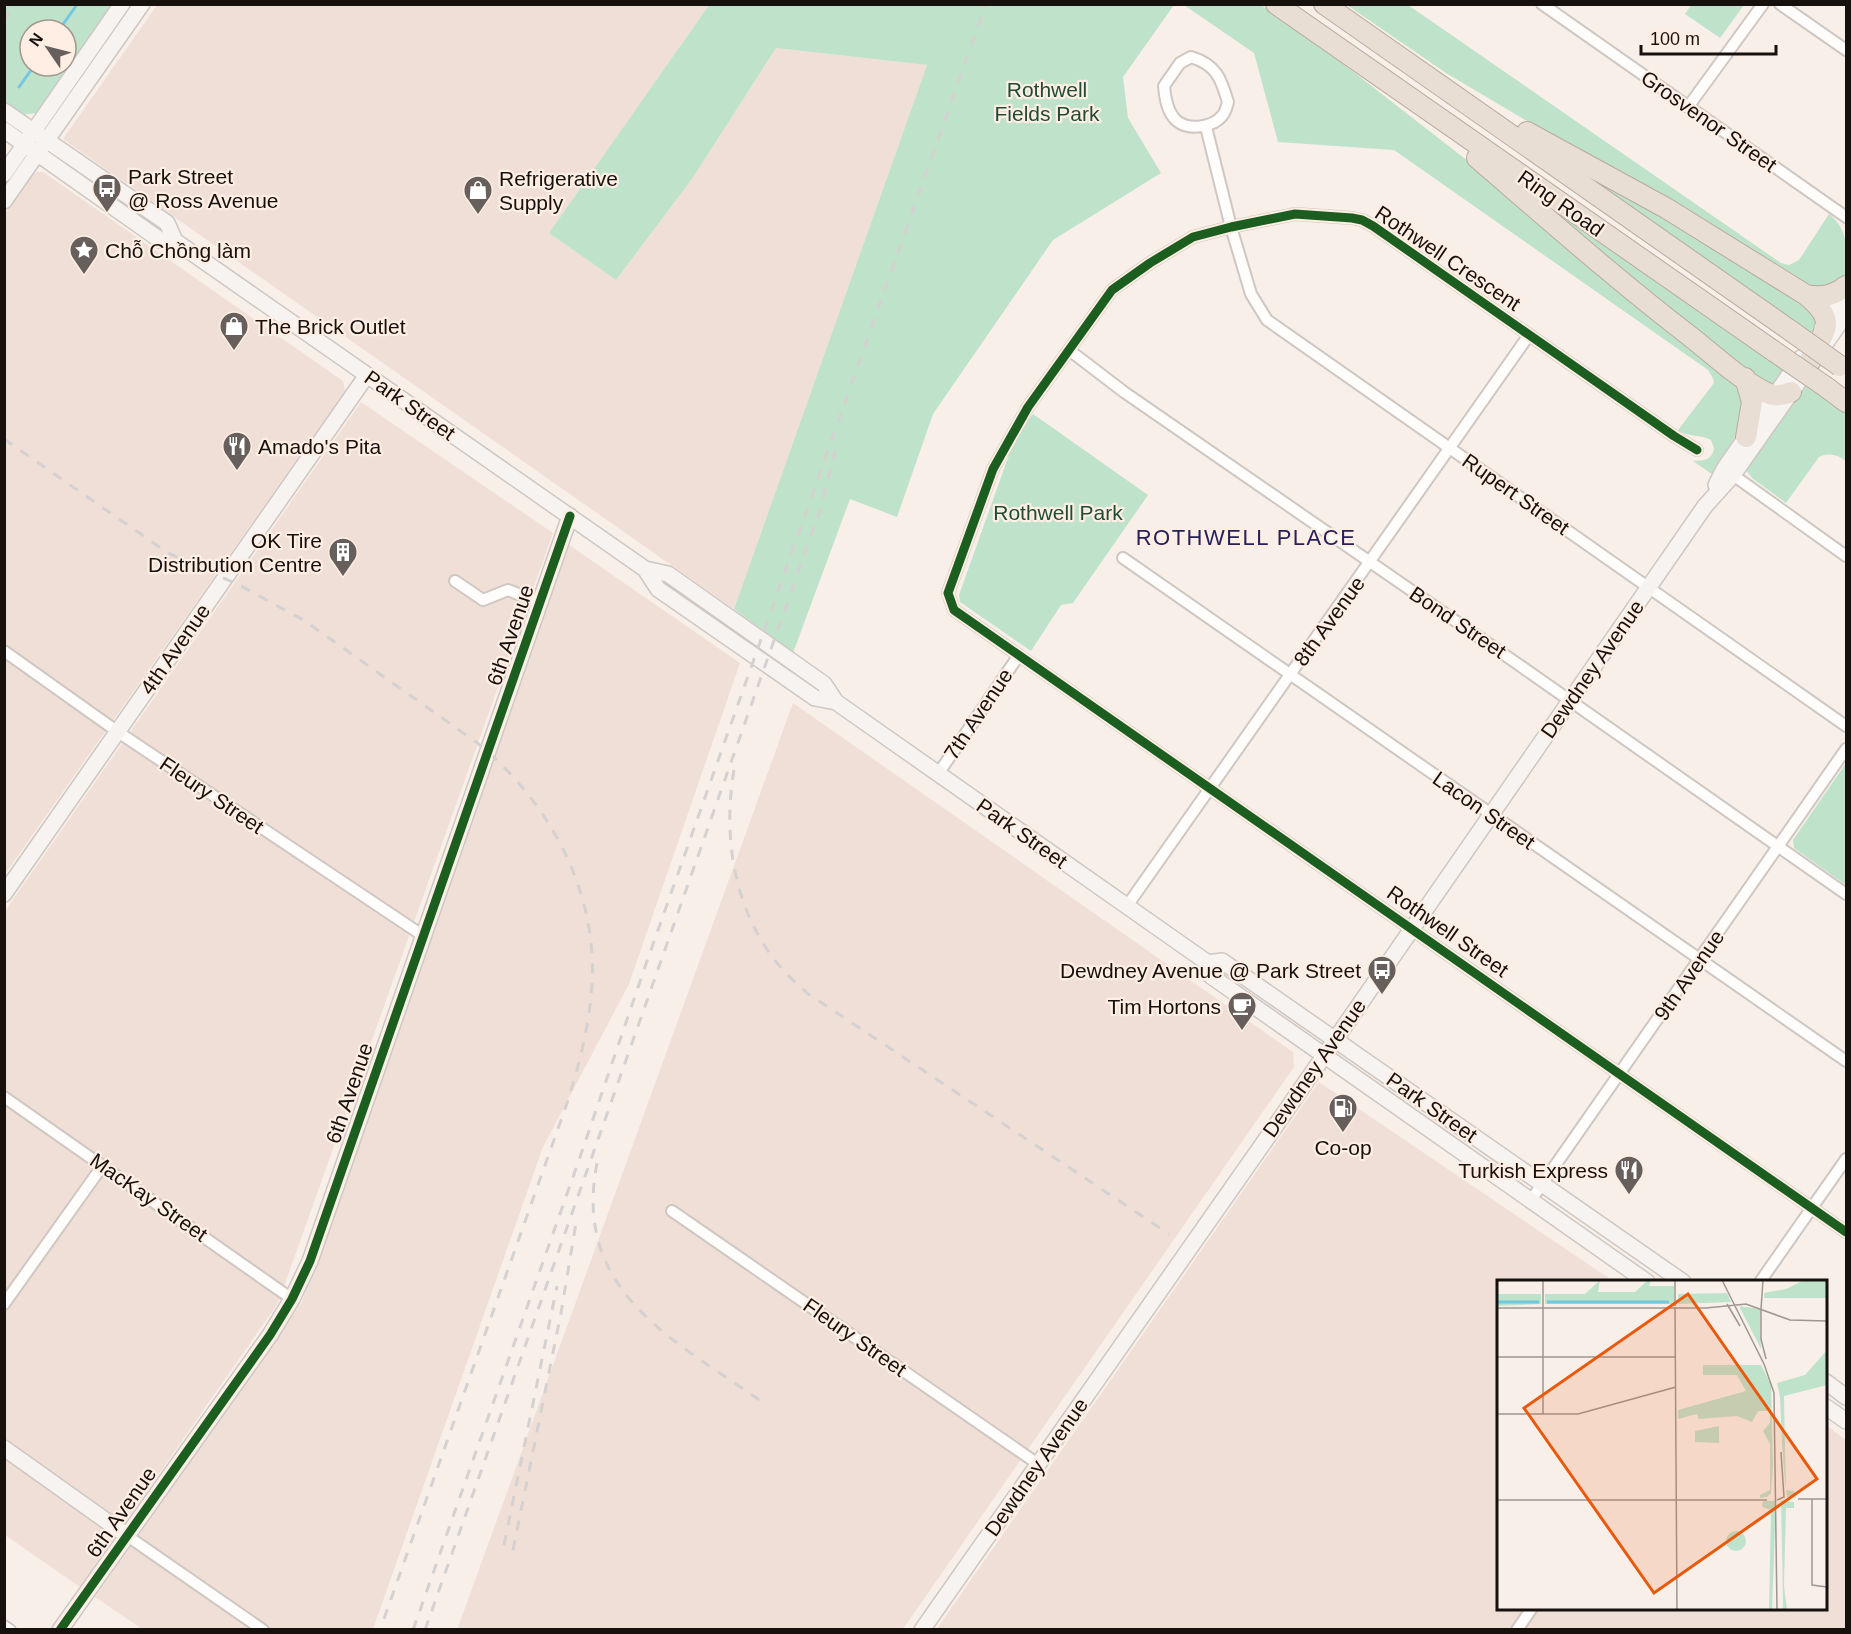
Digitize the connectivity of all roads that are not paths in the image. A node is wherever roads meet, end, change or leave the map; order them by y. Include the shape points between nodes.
1 (122, 4) edge
2 (142, 4) edge
3 (1276, 4) edge
4 (1324, 4) edge
5 (1542, 4) edge
6 (1763, 4) edge
7 (1783, 6) edge
8 (1846, 50) edge
9 (1396, 88) junction
10 (1450, 91) junction
11 (1688, 107) junction
12 (4, 111) edge
13 (1206, 127) junction
14 (4, 130) edge
15 (40, 136) junction
16 (31, 150) junction
17 (4, 174) edge
18 (4, 201) edge
19 (1846, 217) edge
20 (1231, 227) junction
21 (176, 242) junction
22 (1846, 286) edge
23 (1846, 293) edge
24 (1806, 295) junction
25 (1846, 314) edge
26 (1826, 322) junction
27 (1529, 335) junction
28 (1069, 350) junction
29 (1843, 368) edge
30 (1807, 370) junction
31 (367, 375) junction
32 (1745, 378) junction
33 (1783, 394) junction
34 (1846, 402) edge
35 (1746, 437) junction
36 (1450, 449) junction
37 (1697, 450) dead end
38 (1733, 475) junction
39 (1705, 506) junction
40 (570, 516) junction
41 (1846, 556) edge
42 (1123, 558) dead end
43 (1371, 562) junction
44 (455, 581) dead end
45 (1649, 587) junction
46 (540, 603) junction
47 (4, 651) edge
48 (1019, 655) junction
49 (1029, 662) joint
50 (1290, 675) junction
51 (1570, 700) junction
52 (1846, 726) edge
53 (118, 732) junction
54 (1846, 749) edge
55 (938, 774) junction
56 (1211, 788) junction
57 (1490, 815) junction
58 (1779, 846) junction
59 (4, 894) edge
60 (1846, 894) edge
61 (1127, 906) junction
62 (1412, 928) junction
63 (422, 936) junction
64 (1699, 959) junction
65 (1208, 963) junction
66 (1335, 1038) junction
67 (1324, 1055) junction
68 (1846, 1061) edge
69 (1620, 1073) junction
70 (4, 1097) edge
71 (1846, 1159) edge
72 (103, 1165) junction
73 (1542, 1184) junction
74 (1531, 1200) junction
75 (1813, 1208) junction
76 (672, 1211) dead end
77 (1846, 1232) edge
78 (1646, 1280) edge
79 (1682, 1280) edge
80 (1761, 1280) edge
81 (292, 1299) junction
82 (4, 1304) edge
83 (1827, 1383) edge
84 (1846, 1397) edge
85 (1827, 1408) edge
86 (1846, 1421) edge
87 (4, 1448) edge
88 (1038, 1464) junction
89 (126, 1534) junction
90 (1531, 1610) edge
91 (4, 1626) edge
92 (9, 1629) edge
93 (60, 1629) edge
94 (263, 1629) edge
95 (922, 1629) edge
96 (1517, 1629) edge

1 - 15 street
2 - 15 street
3 - 9 highway, Ring Road
4 - 10 highway, Ring Road
5 - 11 street, Grosvenor Street
6 - 11 street
7 - 8 street
9 - 32 highway via 1670,321
9 - 34 highway, Ring Road, bridge
10 - 24 highway via 1666,208
10 - 29 highway, Ring Road, bridge
11 - 19 street, Grosvenor Street
12 - 15 street, Park Street
13 - 13 street via 1222,116 1228,102 1219,74 1191,57 1180,63 1164,86 1166,102 1176,121
13 - 20 street, Rupert Street
14 - 16 street, Park Street
15 - 16 street
15 - 21 street, Park Street via 167,223
16 - 17 street
16 - 18 street
16 - 21 street, Park Street via 160,240
20 - 27 street, Rothwell Crescent via 1295,214 1362,220
20 - 28 street, Rothwell Crescent via 1193,237 1112,290
20 - 36 street, Rupert Street via 1251,294 1268,320
21 - 31 street, Park Street
22 - 24 highway via 1825,297
23 - 26 street, Dewdney Avenue
24 - 26 highway via 1823,311
25 - 30 street, Dewdney Avenue
26 - 30 highway via 1825,334 1810,357
26 - 33 street, Dewdney Avenue
27 - 36 street, 8th Avenue
27 - 37 street, Rothwell Crescent
28 - 43 street, Bond Street
28 - 48 street, Rothwell Crescent via 1028,407 993,469 948,593 954,610
30 - 33 street, Dewdney Avenue
31 - 40 street, Park Street
31 - 53 street, 4th Avenue
32 - 33 highway via 1765,392
32 - 35 highway via 1752,402
33 - 35 street, Dewdney Avenue
33 - 38 street, Dewdney Avenue
35 - 39 street, Dewdney Avenue
36 - 43 street, 8th Avenue
36 - 45 street, Rupert Street
38 - 39 street, Dewdney Avenue
38 - 41 street
39 - 45 street, Dewdney Avenue
40 - 46 street, 6th Avenue
40 - 55 street, Park Street via 645,569 668,574 824,684 836,702
42 - 50 street, Lacon Street
43 - 50 street, 8th Avenue
43 - 51 street, Bond Street
44 - 46 street via 483,600 508,590
45 - 51 street, Dewdney Avenue
45 - 52 street, Rupert Street
46 - 63 street, 6th Avenue
47 - 53 street, Fleury Street
48 - 49 street, Rothwell Crescent
48 - 55 street, 7th Avenue
49 - 56 street, Rothwell Street
50 - 56 street, 8th Avenue
50 - 57 street, Lacon Street
51 - 57 street, Dewdney Avenue
51 - 58 street, Bond Street
53 - 59 street, 4th Avenue
53 - 63 street, Fleury Street
54 - 58 street, 9th Avenue
55 - 61 street, Park Street
56 - 61 street, 8th Avenue
56 - 62 street, Rothwell Street
57 - 62 street, Dewdney Avenue
57 - 64 street, Lacon Street
58 - 60 street, Bond Street
58 - 64 street, 9th Avenue
61 - 65 street, Park Street
62 - 66 street, Dewdney Avenue
62 - 69 street, Rothwell Street
63 - 81 street, 6th Avenue via 310,1261
64 - 68 street, Lacon Street
64 - 69 street, 9th Avenue
65 - 66 street, Park Street via 1222,961
65 - 67 street, Park Street via 1211,976
66 - 67 street, Dewdney Avenue
66 - 73 street, Park Street
67 - 74 street, Park Street
67 - 88 street, Dewdney Avenue
69 - 73 street, 9th Avenue
69 - 75 street, Rothwell Street
70 - 72 street, MacKay Street
71 - 75 street
72 - 81 street, MacKay Street
72 - 82 street
73 - 74 street, 9th Avenue
73 - 79 street, Park Street
74 - 78 street, Park Street
75 - 77 street, Rothwell Street
75 - 80 street
76 - 88 street, Fleury Street
81 - 89 street, 6th Avenue
83 - 84 street
85 - 86 street
87 - 89 street
88 - 95 street, Dewdney Avenue
89 - 93 street, 6th Avenue
89 - 94 street
90 - 96 street
91 - 92 street

